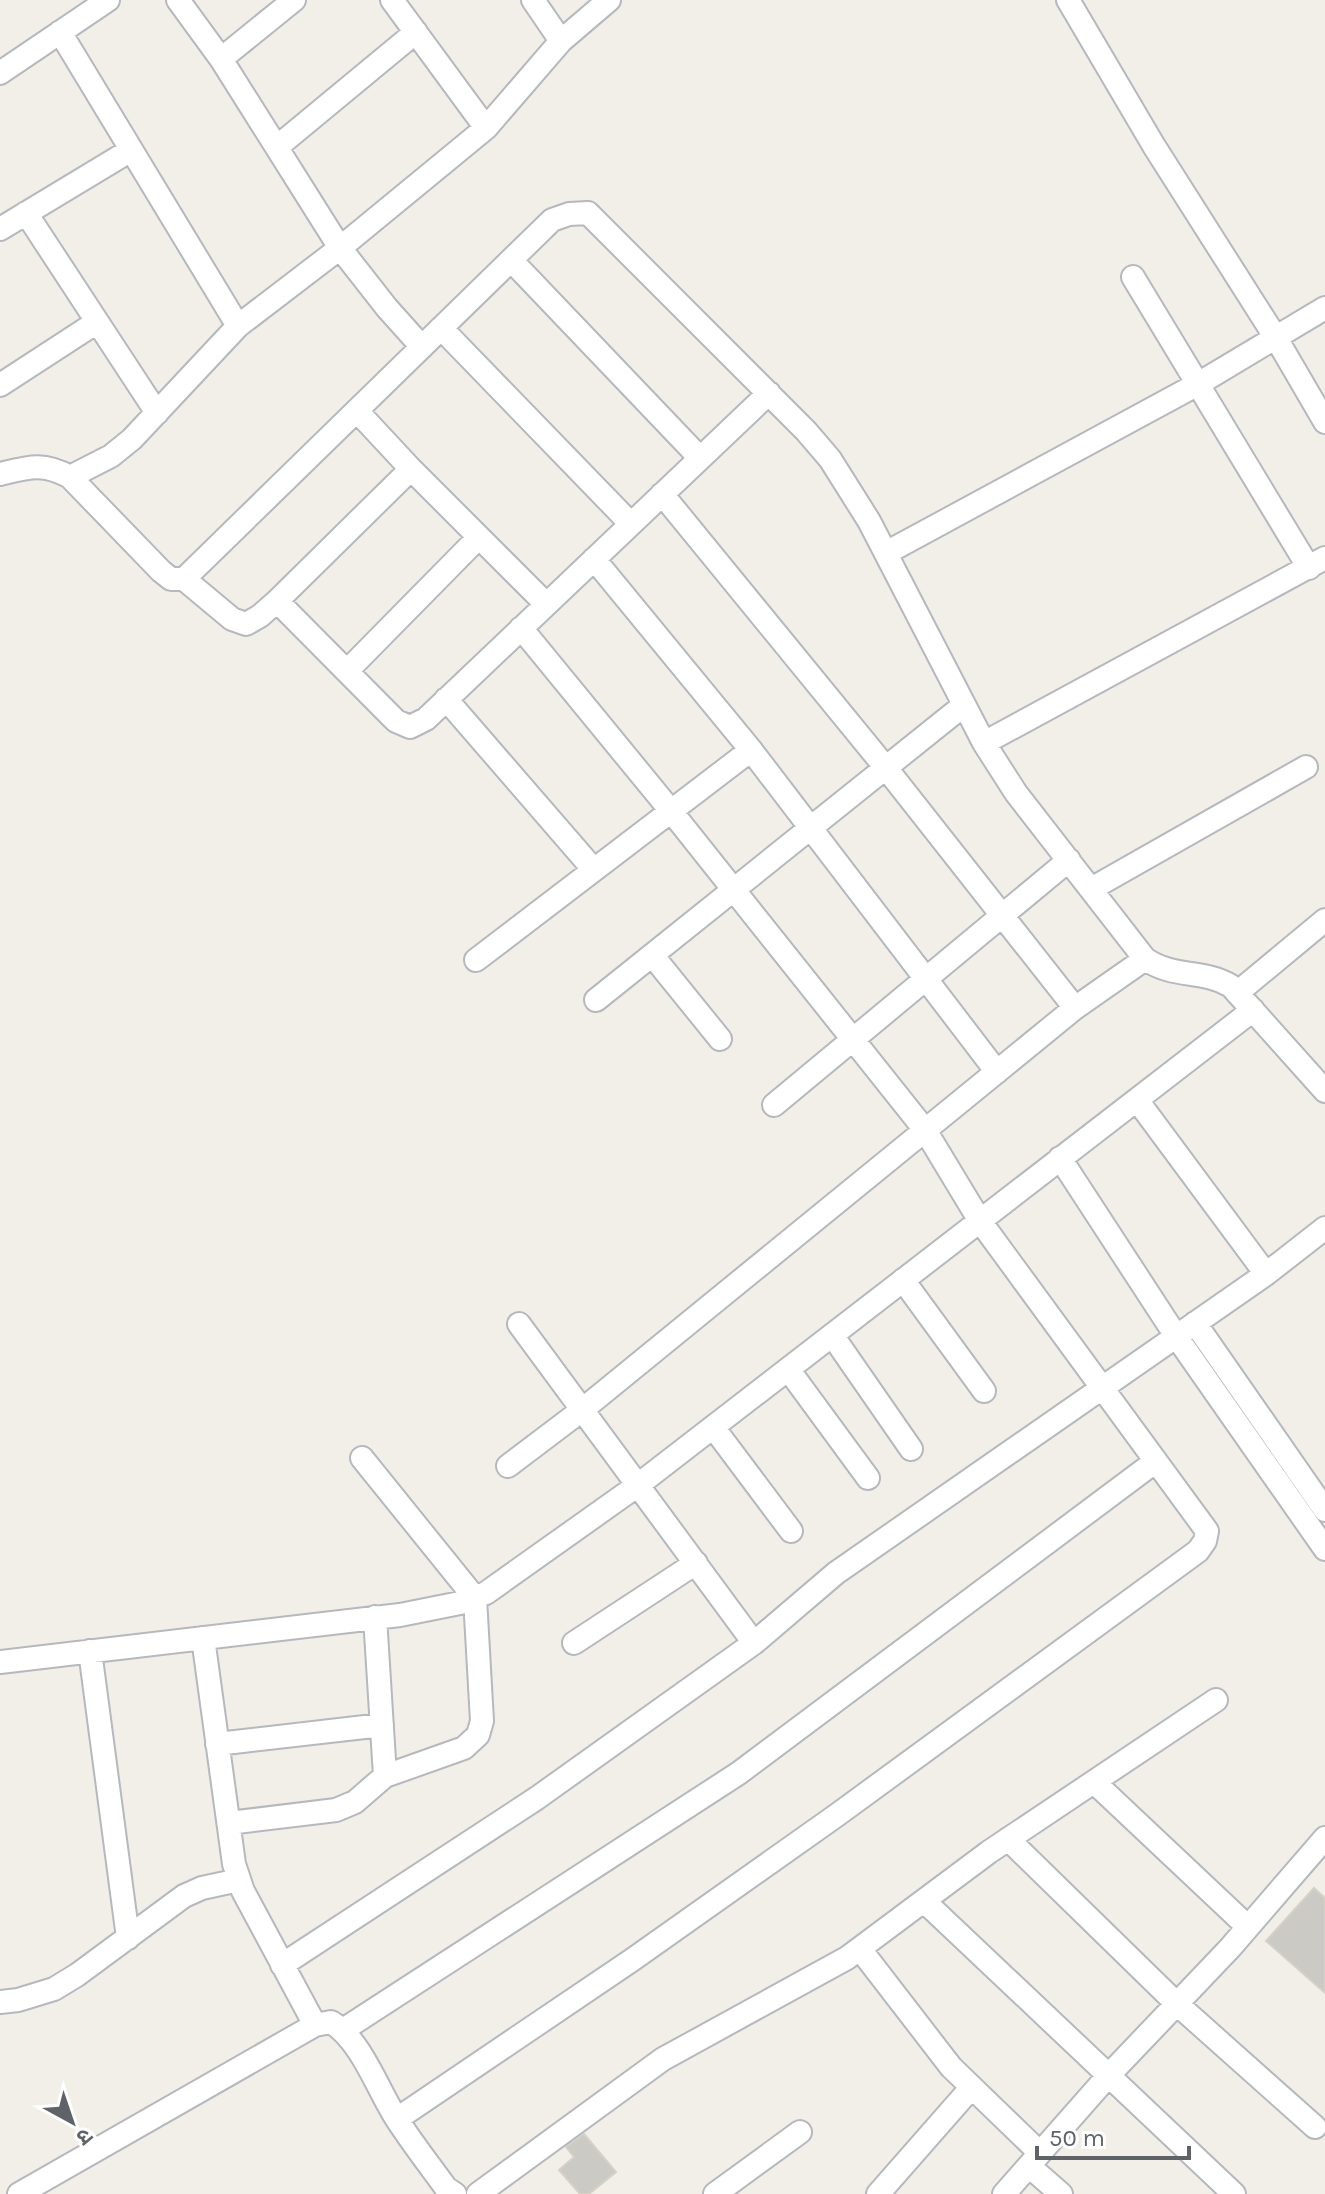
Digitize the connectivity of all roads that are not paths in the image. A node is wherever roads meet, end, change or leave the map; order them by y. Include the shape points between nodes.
1 (108, 0) edge
2 (178, 0) edge
3 (294, 0) edge
4 (392, 0) edge
5 (533, 0) edge
6 (609, 0) edge
7 (1068, 0) edge
8 (60, 32) junction
9 (416, 32) junction
10 (561, 41) junction
11 (221, 59) junction
12 (0, 73) edge
13 (486, 128) junction
14 (277, 147) junction
15 (131, 150) junction
16 (26, 213) junction
17 (0, 229) edge
18 (340, 248) junction
19 (511, 260) junction
20 (1133, 277) dead end
21 (1325, 308) edge
22 (97, 322) junction
23 (238, 326) junction
24 (441, 328) junction
25 (1276, 338) junction
26 (422, 347) junction
27 (1198, 384) junction
28 (0, 385) edge
29 (769, 393) junction
30 (357, 411) junction
31 (157, 413) junction
32 (1325, 422) edge
33 (700, 458) junction
34 (411, 469) junction
35 (0, 474) edge
36 (70, 477) junction
37 (662, 494) junction
38 (631, 524) junction
39 (479, 537) junction
40 (886, 553) junction
41 (594, 559) junction
42 (1317, 563) edge
43 (184, 579) junction
44 (277, 601) junction
45 (546, 604) junction
46 (521, 628) junction
47 (347, 671) junction
48 (446, 699) junction
49 (964, 705) junction
50 (984, 743) junction
51 (751, 750) junction
52 (1306, 767) dead end
53 (886, 768) junction
54 (671, 811) junction
55 (811, 828) junction
56 (1069, 860) junction
57 (594, 870) junction
58 (1091, 889) junction
59 (734, 890) junction
60 (1002, 915) junction
61 (1324, 922) edge
62 (652, 955) junction
63 (1145, 959) junction
64 (476, 960) dead end
65 (926, 979) junction
66 (596, 1000) dead end
67 (1245, 1001) junction
68 (1075, 1008) junction
69 (720, 1039) dead end
70 (853, 1039) junction
71 (997, 1072) junction
72 (1325, 1091) edge
73 (1137, 1100) junction
74 (774, 1105) dead end
75 (925, 1130) junction
76 (1060, 1158) junction
77 (980, 1221) junction
78 (1325, 1228) edge
79 (1266, 1274) junction
80 (903, 1280) junction
81 (519, 1324) dead end
82 (1186, 1330) junction
83 (832, 1335) junction
84 (788, 1369) junction
85 (1102, 1388) junction
86 (984, 1391) dead end
87 (582, 1410) junction
88 (713, 1427) junction
89 (911, 1449) dead end
90 (362, 1458) dead end
91 (1156, 1461) junction
92 (508, 1466) dead end
93 (868, 1478) dead end
94 (638, 1485) junction
95 (1325, 1510) edge
96 (791, 1531) dead end
97 (1325, 1549) edge
98 (696, 1563) junction
99 (475, 1598) junction
100 (375, 1617) junction
101 (203, 1638) junction
102 (574, 1643) dead end
103 (754, 1643) junction
104 (90, 1651) junction
105 (0, 1662) edge
106 (1216, 1700) dead end
107 (382, 1725) junction
108 (217, 1744) junction
109 (385, 1776) junction
110 (1094, 1782) junction
111 (229, 1823) junction
112 (1325, 1838) edge
113 (1008, 1839) junction
114 (239, 1880) junction
115 (924, 1901) junction
116 (1248, 1927) junction
117 (128, 1938) junction
118 (860, 1949) junction
119 (282, 1965) junction
120 (0, 2002) edge
121 (1177, 2004) junction
122 (315, 2025) junction
123 (343, 2030) junction
124 (1108, 2076) junction
125 (971, 2088) junction
126 (397, 2119) junction
127 (1315, 2127) dead end
128 (800, 2132) dead end
129 (1034, 2160) junction
130 (19, 2194) edge
131 (455, 2194) edge
132 (478, 2194) edge
133 (715, 2194) edge
134 (878, 2194) edge
135 (1004, 2194) edge
136 (1061, 2194) edge
137 (1234, 2194) edge

1 - 8 street
2 - 11 street
3 - 11 street
4 - 9 street
5 - 10 street
6 - 10 street
7 - 25 street
8 - 12 street
8 - 15 street
9 - 13 street
9 - 14 street
10 - 13 street
11 - 14 street
13 - 18 street
14 - 18 street
15 - 16 street
15 - 23 street
16 - 17 street
16 - 22 street
18 - 23 street
18 - 26 street
19 - 24 street
19 - 29 street via 552,220 588,213
19 - 33 street
20 - 27 street
21 - 25 street
22 - 28 street
22 - 31 street
23 - 31 street
24 - 26 street
24 - 38 street
25 - 27 street
25 - 32 street
26 - 30 street
27 - 40 street
27 - 42 street
29 - 33 street
29 - 40 street via 830,459
30 - 34 street
30 - 43 street
31 - 36 street via 111,456
33 - 37 street
34 - 39 street
34 - 44 street
35 - 36 street via 55,468
36 - 43 street via 161,571 171,579
37 - 38 street
37 - 53 street
38 - 41 street
39 - 45 street
39 - 47 street
40 - 49 street
41 - 45 street
41 - 51 street
42 - 50 street
43 - 44 street via 232,619 246,624
44 - 47 street
45 - 46 street
46 - 48 street
46 - 54 street
47 - 48 street via 396,721 410,727
48 - 57 street
49 - 50 street
49 - 53 street
50 - 56 street
51 - 54 street
51 - 55 street
52 - 58 street
53 - 55 street
53 - 60 street
54 - 57 street
54 - 59 street
55 - 59 street
55 - 65 street
56 - 58 street
56 - 60 street
57 - 64 street
58 - 63 street
59 - 62 street
59 - 70 street
60 - 65 street
60 - 68 street
61 - 67 street
62 - 66 street
62 - 69 street
63 - 67 street via 1159,968 1216,977
63 - 68 street
65 - 70 street
65 - 71 street
67 - 72 street
67 - 73 street
68 - 71 street
70 - 74 street
70 - 75 street
71 - 75 street
73 - 76 street
73 - 79 street
75 - 77 street
75 - 87 street
76 - 77 street
76 - 82 street
77 - 80 street
77 - 85 street
78 - 79 street
79 - 82 street
80 - 83 street
80 - 86 street
81 - 87 street
82 - 85 street
82 - 95 street
82 - 97 street
83 - 84 street
83 - 89 street
84 - 88 street
84 - 93 street
85 - 91 street
85 - 103 street via 836,1573
87 - 92 street
87 - 94 street
88 - 94 street
88 - 96 street
90 - 99 street
91 - 123 street via 739,1773
91 - 126 street via 1207,1531 1198,1551 837,1815
94 - 98 street
94 - 99 street
98 - 102 street
98 - 103 street
99 - 100 street
99 - 109 street via 482,1721 478,1735 464,1748
100 - 101 street
100 - 107 street
101 - 104 street
101 - 108 street
103 - 119 street via 537,1798
104 - 105 street
104 - 117 street
106 - 110 street
107 - 108 street
107 - 109 street
108 - 111 street
109 - 111 street via 355,1802 336,1810
110 - 113 street
110 - 116 street
111 - 114 street
112 - 116 street
113 - 115 street
113 - 121 street
114 - 117 street via 184,1896
114 - 119 street
115 - 118 street
115 - 124 street
116 - 121 street
117 - 120 street via 54,1989
118 - 125 street
118 - 132 street via 663,2059
119 - 122 street
121 - 124 street
121 - 127 street
122 - 123 street via 331,2022
122 - 130 street
123 - 126 street
124 - 129 street
124 - 137 street
125 - 129 street
125 - 134 street
126 - 131 street
128 - 133 street
129 - 135 street
129 - 136 street

